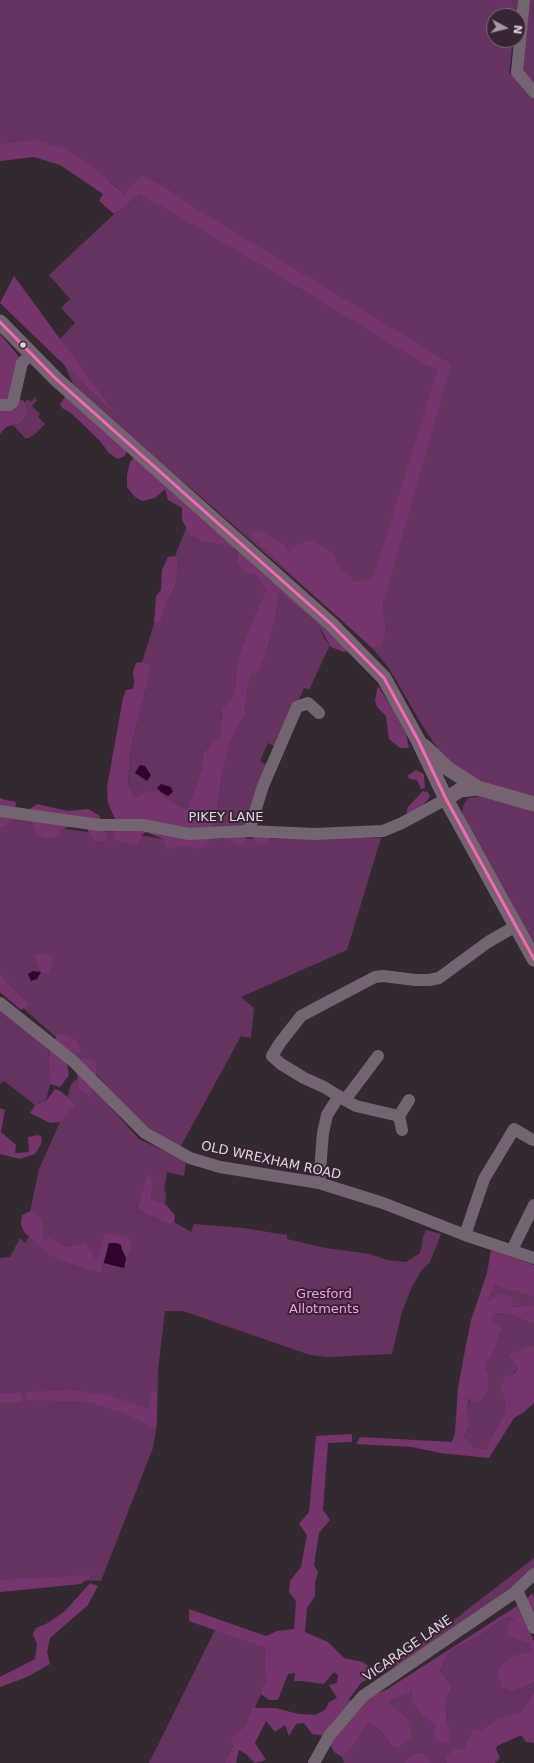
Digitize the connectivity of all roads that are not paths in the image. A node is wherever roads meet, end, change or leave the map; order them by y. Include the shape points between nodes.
1 (524, 0) edge
2 (534, 92) edge
3 (0, 322) edge
4 (30, 355) junction
5 (0, 405) edge
6 (319, 712) dead end
7 (418, 740) junction
8 (478, 788) junction
9 (446, 799) junction
10 (534, 804) edge
11 (0, 811) edge
12 (249, 831) junction
13 (516, 926) junction
14 (534, 959) edge
15 (0, 1003) edge
16 (378, 1056) dead end
17 (342, 1098) junction
18 (409, 1100) dead end
19 (399, 1116) junction
20 (402, 1130) dead end
21 (533, 1140) edge
22 (319, 1183) junction
23 (534, 1205) edge
24 (465, 1235) junction
25 (512, 1250) junction
26 (534, 1258) edge
27 (534, 1574) edge
28 (517, 1590) junction
29 (534, 1628) edge
30 (314, 1763) edge

1 - 2 street via 517,72
3 - 4 main road
4 - 5 street via 22,363 13,402
4 - 7 main road via 331,624 384,678
6 - 12 street via 308,703 297,707 263,786
7 - 8 main road via 447,768
7 - 9 main road
8 - 9 main road via 460,790
8 - 10 main road
9 - 12 street, PIKEY LANE via 383,831 314,834
9 - 13 main road
11 - 12 street, PIKEY LANE via 99,825 143,826 189,834
13 - 14 main road
13 - 17 street via 488,942 439,978 415,980 375,977 301,1016 272,1056 281,1064
15 - 22 street, OLD WREXHAM ROAD via 74,1062 145,1134 190,1158 220,1167
16 - 17 street
17 - 19 street via 356,1106
17 - 22 street via 327,1115 322,1133
18 - 19 street
19 - 20 street
21 - 24 street via 514,1129 484,1179
22 - 24 street, OLD WREXHAM ROAD via 382,1203
23 - 25 street
24 - 25 street, OLD WREXHAM ROAD
25 - 26 street, OLD WREXHAM ROAD
27 - 28 street, VICARAGE LANE
28 - 29 street
28 - 30 street, VICARAGE LANE via 363,1696 329,1736

